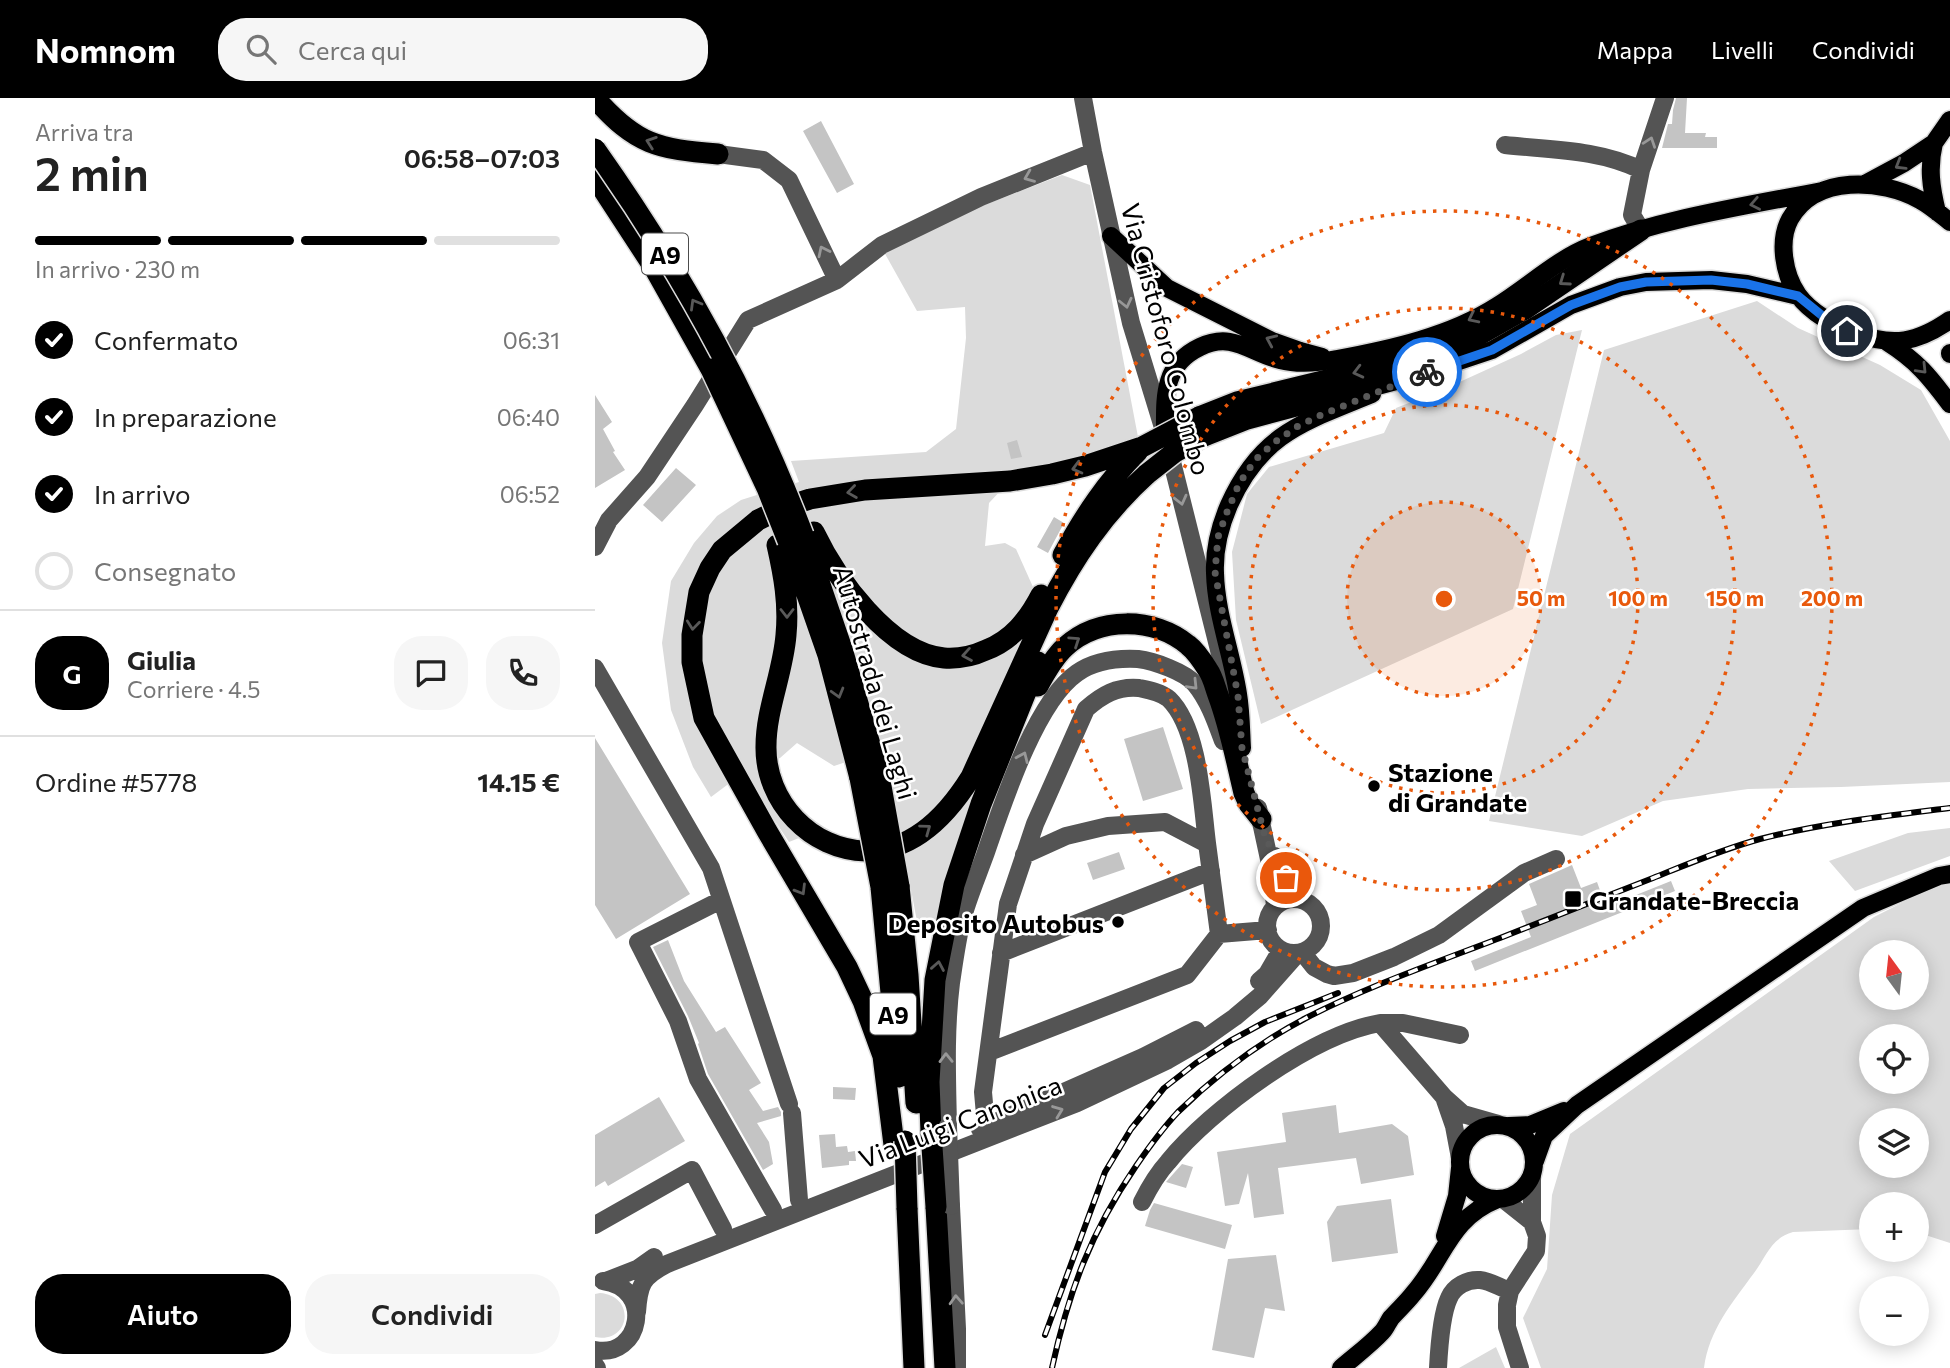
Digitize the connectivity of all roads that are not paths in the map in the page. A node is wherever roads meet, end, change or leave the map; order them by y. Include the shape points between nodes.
1 (595, 98) edge
2 (1083, 98) edge
3 (1665, 98) edge
4 (1950, 120) edge
5 (1934, 143) junction
6 (1505, 145) dead end
7 (595, 149) edge
8 (1093, 152) junction
9 (718, 154) joint
10 (1641, 170) junction
11 (595, 177) edge
12 (1865, 184) junction
13 (1822, 191) junction
14 (1944, 217) edge
15 (1641, 230) junction
16 (1111, 236) junction
17 (837, 281) junction
18 (1798, 296) junction
19 (1950, 320) edge
20 (1887, 342) junction
21 (1336, 360) junction
22 (719, 367) junction
23 (1428, 371) junction
24 (1950, 404) edge
25 (1201, 426) junction
26 (1165, 434) junction
27 (1142, 447) junction
28 (1103, 520) junction
29 (796, 538) junction
30 (595, 547) edge
31 (595, 668) edge
32 (1242, 748) junction
33 (1244, 793) junction
34 (981, 804) junction
35 (1263, 828) junction
36 (1207, 844) junction
37 (1024, 855) junction
38 (1556, 859) dead end
39 (1211, 871) junction
40 (1950, 874) edge
41 (1298, 899) junction
42 (721, 900) junction
43 (1275, 907) junction
44 (1268, 930) junction
45 (1219, 933) junction
46 (1299, 949) junction
47 (1001, 953) junction
48 (1380, 1023) junction
49 (1460, 1035) dead end
50 (989, 1052) junction
51 (1444, 1097) junction
52 (1577, 1105) junction
53 (1504, 1125) junction
54 (986, 1126) junction
55 (919, 1136) junction
56 (1460, 1163) junction
57 (1533, 1168) junction
58 (1500, 1199) junction
59 (799, 1200) junction
60 (1142, 1202) dead end
61 (923, 1207) junction
62 (773, 1210) junction
63 (1532, 1222) junction
64 (595, 1225) edge
65 (723, 1229) junction
66 (1440, 1252) junction
67 (600, 1282) edge
68 (1510, 1291) junction
69 (637, 1312) junction
70 (1391, 1317) junction
71 (623, 1344) junction
72 (595, 1350) edge
73 (607, 1368) edge
74 (912, 1368) edge
75 (936, 1368) edge
76 (945, 1368) edge
77 (957, 1368) edge
78 (1330, 1368) edge
79 (1341, 1368) edge
80 (1438, 1368) edge
81 (1520, 1368) edge

9 -> 1 highway via 649,143 627,131
2 - 8 street, Via Cristoforo Colombo
10 -> 3 street
4 - 5 main road
5 -> 12 main road
5 - 14 main road via 1929,168 1932,191
6 - 10 street via 1604,155
22 -> 7 highway, Autostrada dei Laghi / A9, bridge via 671,262
8 - 16 street, Via Cristoforo Colombo
8 -> 17 street via 981,197 882,245
17 -> 9 street via 789,180 764,160
10 - 15 street via 1632,215
11 - 22 highway, Autostrada dei Laghi / A9
12 - 13 main road
12 - 14 main road via 1898,190
13 -> 15 main road
13 - 18 main road via 1795,211 1784,241 1785,260
15 -> 21 main road via 1588,247 1495,307 1444,331
15 -> 25 highway via 1477,336 1421,357 1237,402
21 -> 16 main road via 1272,341 1167,288
16 -> 26 street, Via Cristoforo Colombo via 1131,323
17 - 30 street via 748,320 654,467 609,520
18 - 20 main road via 1847,331
18 - 23 main road via 1711,280 1620,287 1571,305 1492,350
19 - 20 main road via 1922,336
20 -> 24 main road via 1925,370
21 - 26 main road via 1296,363 1229,341 1201,346 1169,377
22 - 29 highway, Autostrada dei Laghi / A9, bridge via 783,482
23 - 25 highway via 1247,419
23 - 32 main road via 1298,426 1255,460 1239,484 1218,537 1215,572 1238,696
25 - 27 highway, bridge
25 - 28 highway, bridge via 1127,492
26 -> 32 street, Via Cristoforo Colombo
27 -> 29 highway via 1088,511 1024,622 997,646 977,654 945,658 905,643 866,610 822,548
27 -> 55 highway via 1052,474 865,490 782,508 758,520 722,550 699,592 692,662 705,718 847,967
29 -> 28 highway via 784,574 788,608 782,665 768,722 768,766 775,789 799,824 816,838 869,851 913,838 961,794 1048,608 1080,550
28 - 34 highway
29 - 55 highway, Autostrada dei Laghi / A9, bridge via 842,649 870,777 890,887
31 - 42 street via 711,868
32 - 35 street, Via Cristoforo Colombo
34 -> 33 highway via 991,793 1044,674 1065,647 1091,631 1123,623 1161,629 1189,646 1210,673 1226,716
33 - 35 highway
55 -> 33 street via 946,1034 962,921 1013,778 1055,694 1077,672 1097,663 1139,659 1168,667 1194,682 1212,711
55 -> 34 highway via 929,1082 935,980 954,885
35 - 41 street, Via Cristoforo Colombo
35 - 43 street, Via Cristoforo Colombo
36 - 37 street via 1165,822 1108,826 1066,836
36 - 37 street via 1197,761 1178,712 1168,698 1152,690 1131,688 1100,696 1086,709
36 - 39 street
37 - 47 street via 1008,904
38 - 46 street via 1524,873 1439,935 1353,973 1334,976 1319,970
39 - 45 street
39 - 47 street
40 - 52 main road via 1863,908
41 - 43 street
41 - 46 street via 1312,906 1321,931
42 - 59 street via 791,1109
42 - 62 street via 638,942 678,1021 698,1079
43 - 44 street
44 - 45 street
44 - 46 street via 1275,945
45 - 50 street via 1187,975
46 - 54 street, Via Luigi Canonica via 1229,1010 1184,1038
69 -> 46 street, Via Luigi Canonica via 644,1278 667,1264 1077,1103 1168,1060 1260,996
47 - 50 street
48 - 49 street
48 - 51 street
48 - 60 street via 1339,1036 1251,1087 1184,1143
50 - 54 street via 983,1093
51 - 53 street via 1463,1114
51 - 56 street
52 - 53 main road via 1530,1125
52 - 57 main road via 1544,1136
53 - 56 main road via 1475,1132 1466,1141
53 - 57 main road via 1525,1136 1532,1148
54 - 59 street, Via Luigi Canonica
55 - 61 highway, Autostrada dei Laghi / A9, bridge
55 - 61 highway, bridge
56 - 58 main road via 1468,1185
56 - 66 main road via 1457,1196
57 - 58 main road via 1519,1192
57 - 63 street
58 - 63 street
58 - 66 main road via 1471,1212
59 - 62 street, Via Luigi Canonica
61 - 74 highway, Autostrada dei Laghi / A9
61 - 75 highway, Autostrada dei Laghi / A9
61 - 76 highway
77 -> 61 street via 957,1329
62 - 65 street, Via Luigi Canonica
63 - 68 street via 1536,1251
64 - 65 street via 692,1170
65 - 67 street, Via Luigi Canonica
66 - 70 main road via 1428,1275
67 - 69 street via 627,1292
68 - 80 street via 1478,1279 1457,1287 1444,1317
68 - 81 street via 1507,1327
69 - 71 street, Via Luigi Canonica via 632,1335
70 - 78 main road
70 - 79 main road via 1383,1331
71 - 72 street via 612,1350
71 - 73 street, Via Luigi Canonica

